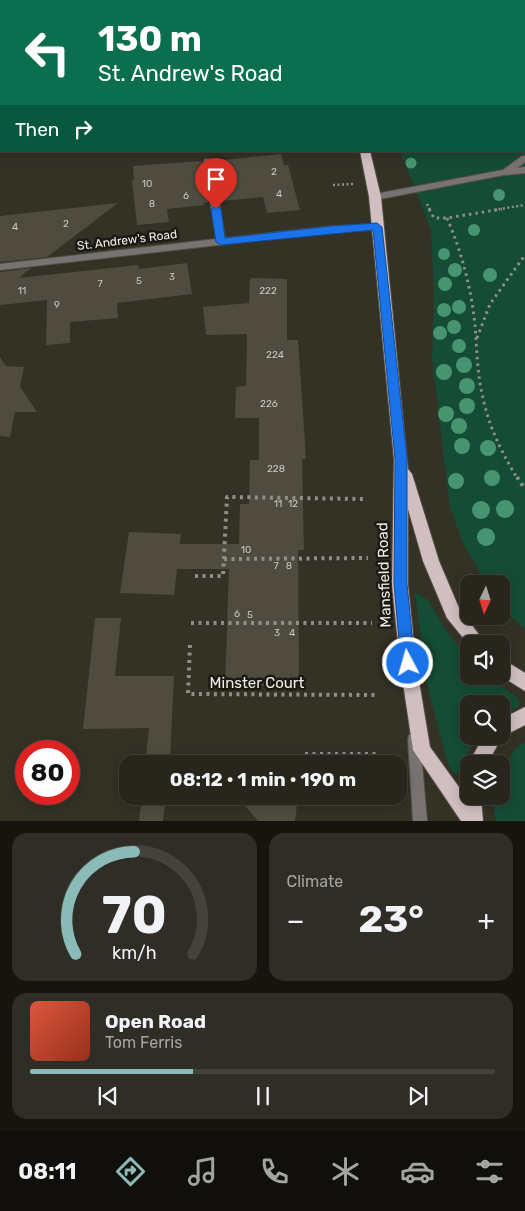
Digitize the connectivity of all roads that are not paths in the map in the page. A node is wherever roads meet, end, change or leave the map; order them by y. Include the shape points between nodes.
1 (365, 152) edge
2 (525, 158) edge
3 (208, 161) dead end
4 (525, 170) edge
5 (506, 172) junction
6 (375, 197) junction
7 (377, 227) junction
8 (221, 242) junction
9 (0, 267) edge
10 (401, 459) junction
11 (471, 635) edge
12 (408, 663) junction
13 (510, 672) edge
14 (525, 683) edge
15 (525, 716) edge
16 (510, 722) edge
17 (472, 805) edge
18 (420, 821) edge
19 (473, 821) edge

1 - 6 highway, Mansfield Road
2 - 5 street
3 - 8 street
4 - 5 street
5 - 6 street
6 - 7 highway, Mansfield Road
7 - 8 street, St. Andrew's Road
7 - 10 highway, Mansfield Road
8 - 9 street, St. Andrew's Road
10 - 11 highway, Mansfield Road via 430,561 453,612
10 - 12 highway, Mansfield Road via 400,584
12 - 18 street
12 - 19 highway, Mansfield Road via 422,750
13 - 14 highway
15 - 16 highway
17 - 19 highway, Mansfield Road

